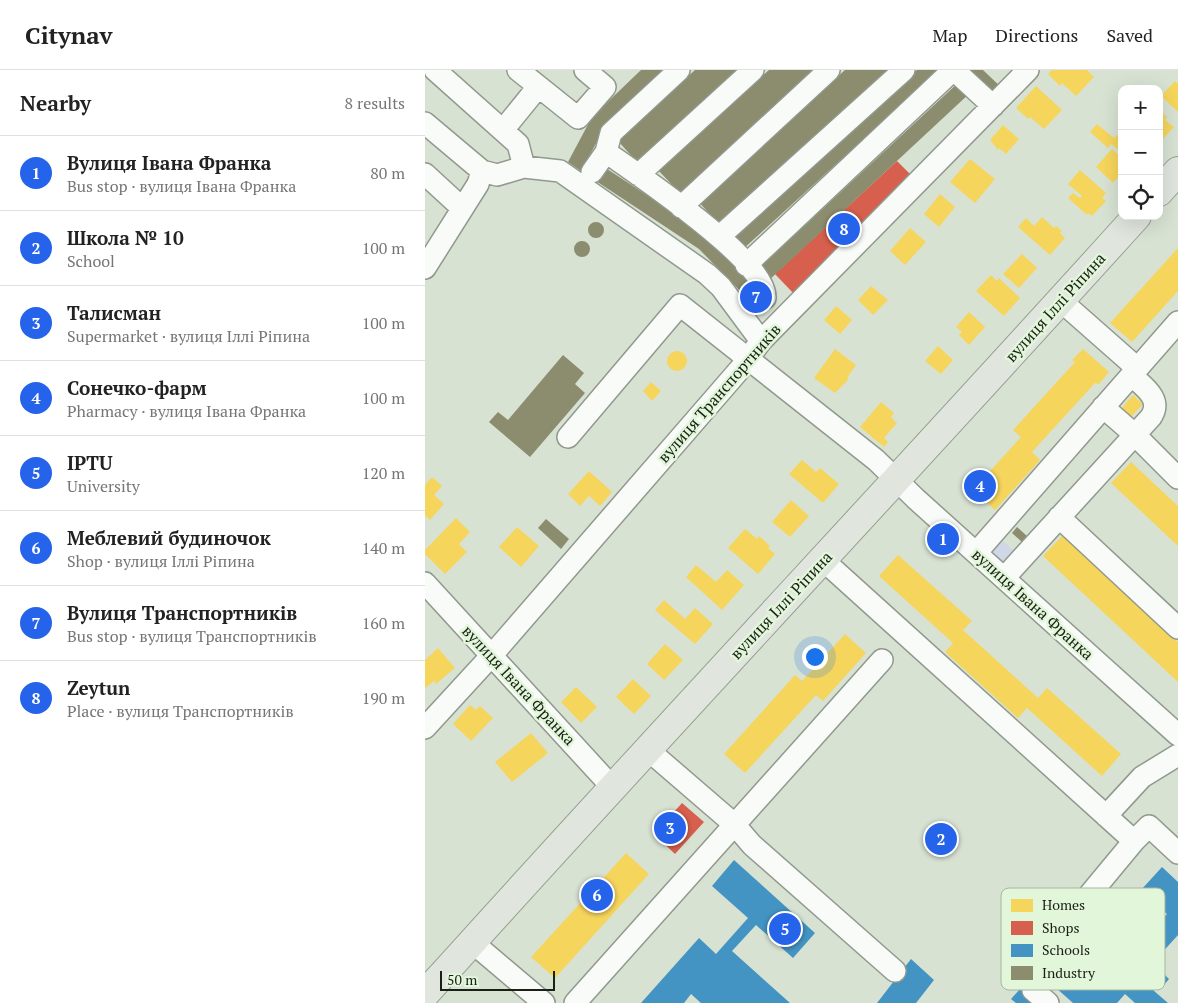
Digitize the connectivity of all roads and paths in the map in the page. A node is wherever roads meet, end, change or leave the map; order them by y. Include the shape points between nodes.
1 (435, 70) edge
2 (518, 70) edge
3 (585, 70) edge
4 (679, 70) edge
5 (753, 70) edge
6 (829, 70) edge
7 (904, 70) edge
8 (954, 70) edge
9 (1027, 70) edge
10 (538, 87) junction
11 (993, 106) junction
12 (425, 124) edge
13 (503, 130) junction
14 (606, 152) junction
15 (524, 167) junction
16 (482, 171) junction
17 (1178, 171) edge
18 (592, 172) dead end
19 (425, 174) edge
20 (638, 175) junction
21 (1163, 188) edge
22 (681, 207) junction
23 (462, 208) junction
24 (1133, 220) edge
25 (721, 236) junction
26 (746, 265) junction
27 (425, 268) edge
28 (765, 298) junction
29 (1061, 301) junction
30 (786, 316) junction
31 (741, 318) junction
32 (1175, 331) edge
33 (755, 350) junction
34 (1134, 372) junction
35 (1103, 407) junction
36 (1134, 434) junction
37 (568, 437) dead end
38 (1178, 478) edge
39 (897, 481) junction
40 (1059, 517) junction
41 (976, 553) junction
42 (823, 560) junction
43 (1004, 578) junction
44 (425, 583) edge
45 (1178, 628) edge
46 (492, 655) junction
47 (882, 660) dead end
48 (425, 728) edge
49 (1178, 735) edge
50 (647, 748) junction
51 (1178, 755) edge
52 (612, 787) junction
53 (1106, 816) junction
54 (733, 824) junction
55 (1134, 841) junction
56 (1178, 853) edge
57 (1095, 888) edge
58 (472, 942) junction
59 (895, 971) dead end
60 (1033, 990) edge
61 (425, 994) edge
62 (544, 1003) edge
63 (575, 1003) edge
64 (1048, 1003) edge

1 - 13 street
2 - 10 street
3 - 10 street via 605,87 579,118
4 - 14 street via 611,133
5 - 20 street
6 - 22 street
7 - 25 street
8 - 11 street
8 - 26 street
9 - 11 street, вулиця Транспортників
10 - 13 street
11 - 30 street, вулиця Транспортників
12 - 16 street
13 - 15 street via 518,144
14 - 18 street
14 - 20 street
15 - 16 street via 497,176
15 - 31 street via 560,171 707,274 721,287
16 - 23 street
17 - 21 main road
19 - 23 street
20 - 22 street
22 - 25 street
23 - 27 street
24 - 29 main road, вулиця Іллі Ріпина
25 - 26 street
26 - 28 street via 764,285
28 - 30 street
28 - 31 street via 759,299
29 - 34 street
29 - 39 main road, вулиця Іллі Ріпина
30 - 33 street, вулиця Транспортників
31 - 33 street
32 - 34 street
33 - 37 street via 680,304
33 - 39 street, вулиця Івана Франка
33 - 46 street, вулиця Транспортників
34 - 35 street
34 - 36 street via 1151,393 1156,410
35 - 36 street
35 - 41 street
36 - 38 street
36 - 40 street
39 - 41 street, вулиця Івана Франка
39 - 42 main road, вулиця Іллі Ріпина
40 - 43 street
40 - 45 street
41 - 43 street, вулиця Івана Франка
42 - 50 main road, вулиця Іллі Ріпина
42 - 53 street
43 - 49 street, вулиця Івана Франка
44 - 46 street, вулиця Івана Франка
46 - 48 street, вулиця Транспортників
46 - 52 street, вулиця Івана Франка
47 - 54 street
50 - 52 main road, вулиця Іллі Ріпина
50 - 54 street
51 - 53 street via 1142,777
52 - 58 main road, вулиця Іллі Ріпина
53 - 55 street
54 - 59 street via 751,844
54 - 63 street
55 - 56 street via 1149,826
55 - 57 street
58 - 61 main road, вулиця Іллі Ріпина
58 - 62 street
60 - 64 street

